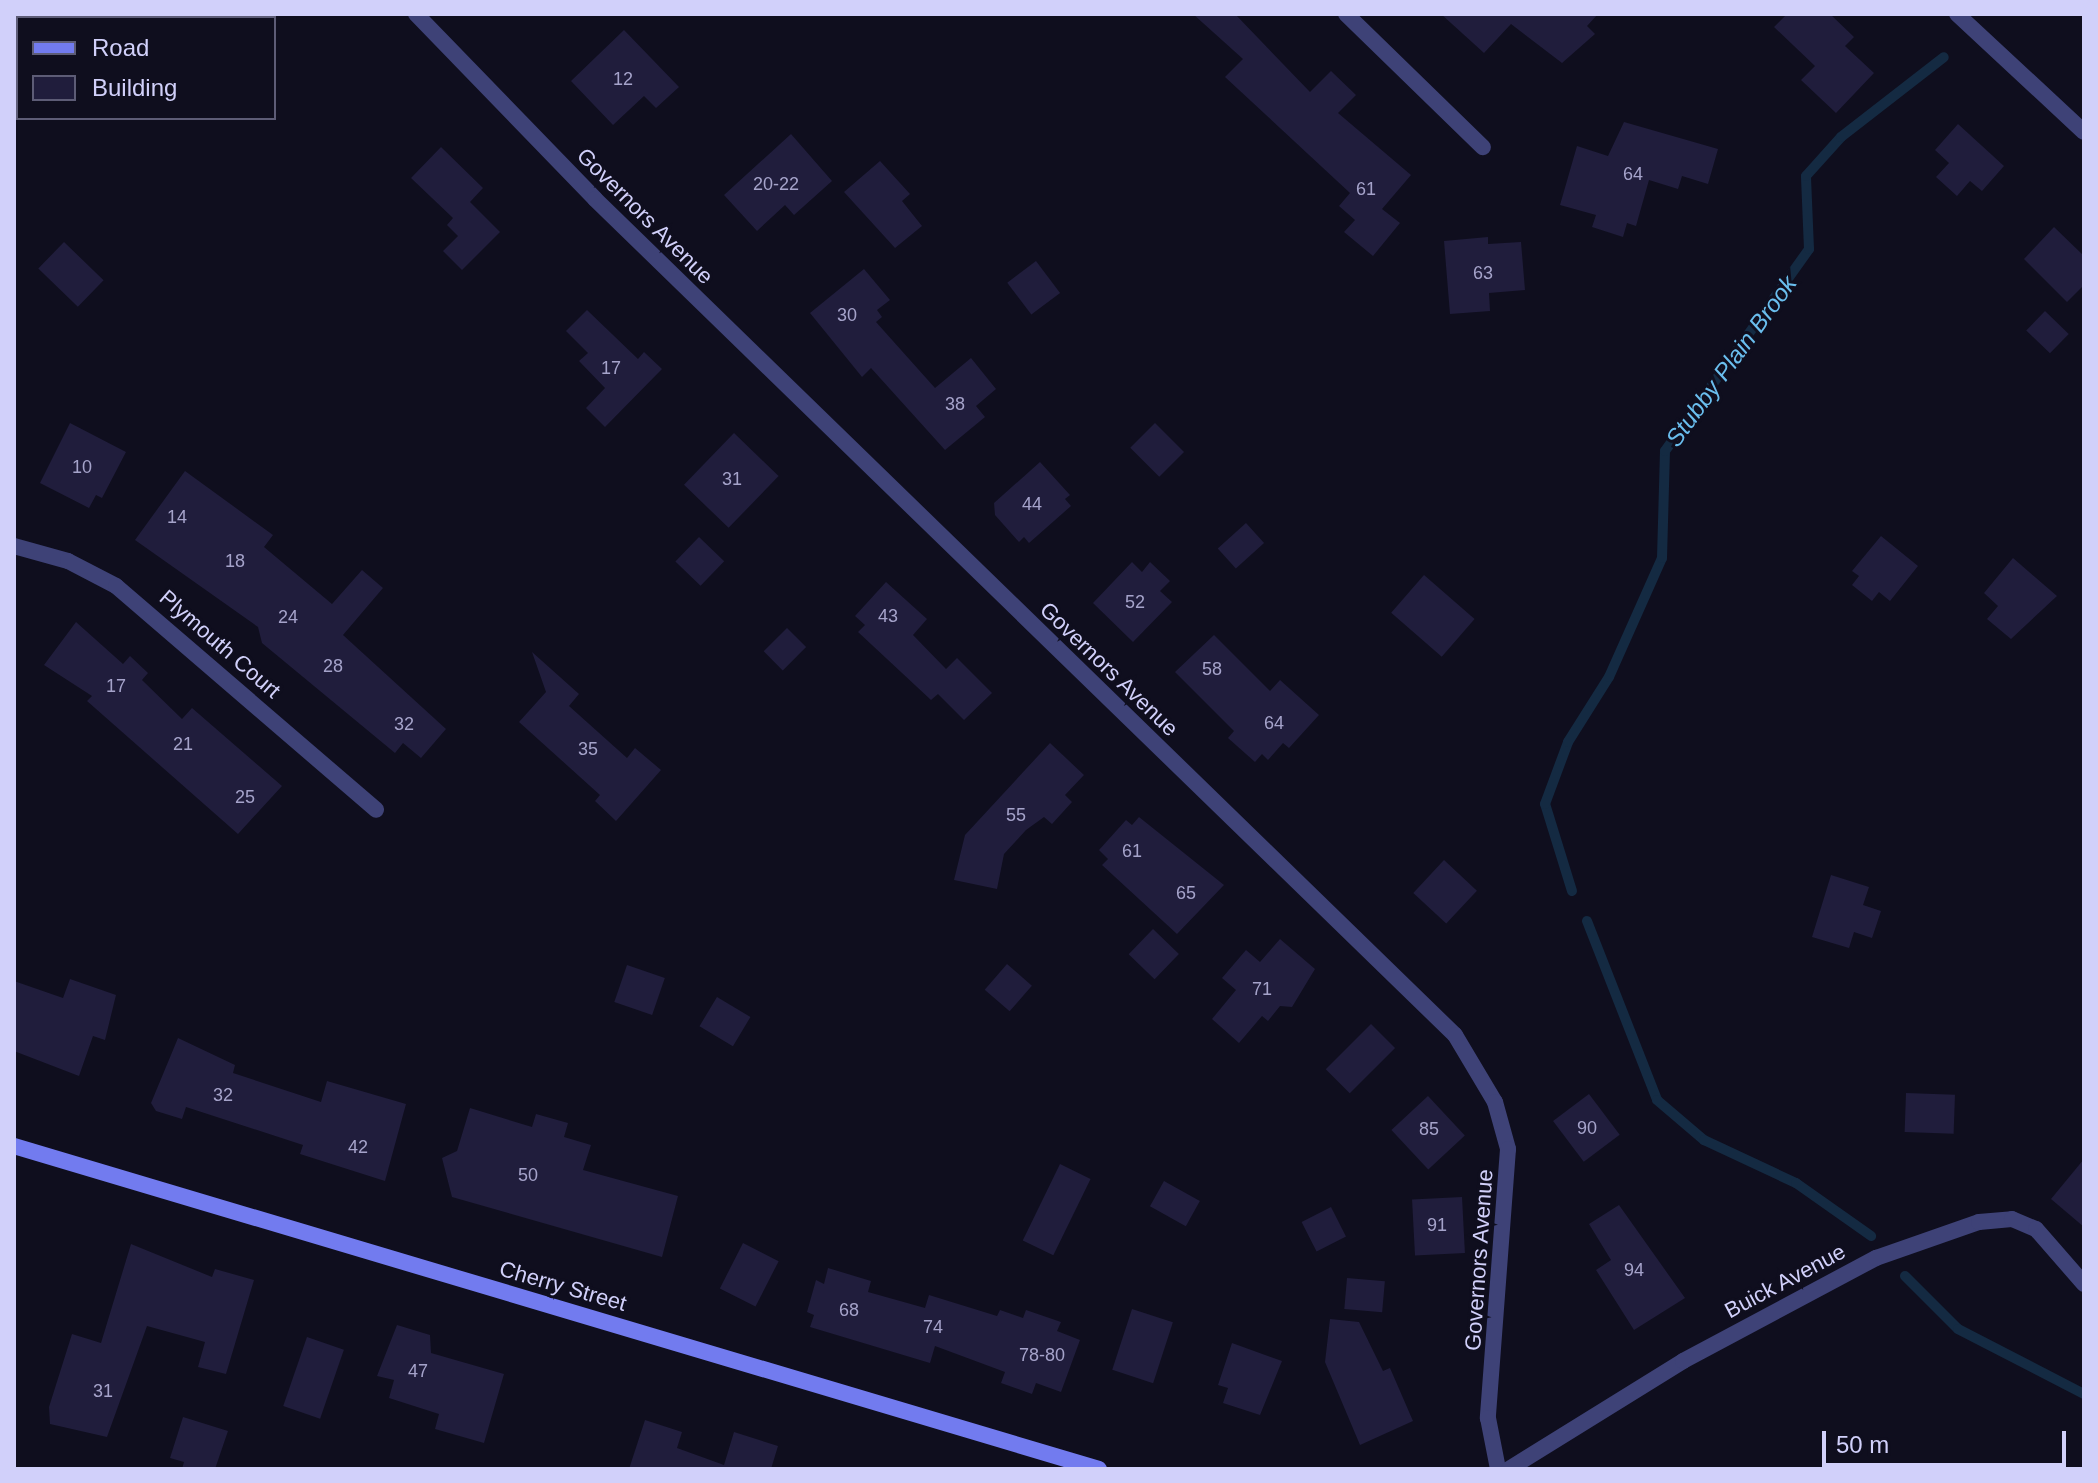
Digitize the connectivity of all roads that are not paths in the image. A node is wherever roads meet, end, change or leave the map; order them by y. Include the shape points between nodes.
1 (416, 14) edge
2 (1346, 14) edge
3 (1957, 14) edge
4 (2084, 132) edge
5 (1483, 147) dead end
6 (14, 546) edge
7 (376, 810) dead end
8 (14, 1146) edge
9 (2084, 1284) edge
10 (1099, 1469) edge
11 (1498, 1469) edge
12 (1509, 1469) edge

1 - 11 street, Governors Avenue via 595,199 1455,1035 1495,1102 1508,1149 1488,1418
2 - 5 street
3 - 4 street
6 - 7 street, Plymouth Court via 68,561 116,586
8 - 10 main road, Cherry Street
9 - 12 street, Buick Avenue via 2036,1229 2012,1219 1979,1222 1876,1258 1683,1361

